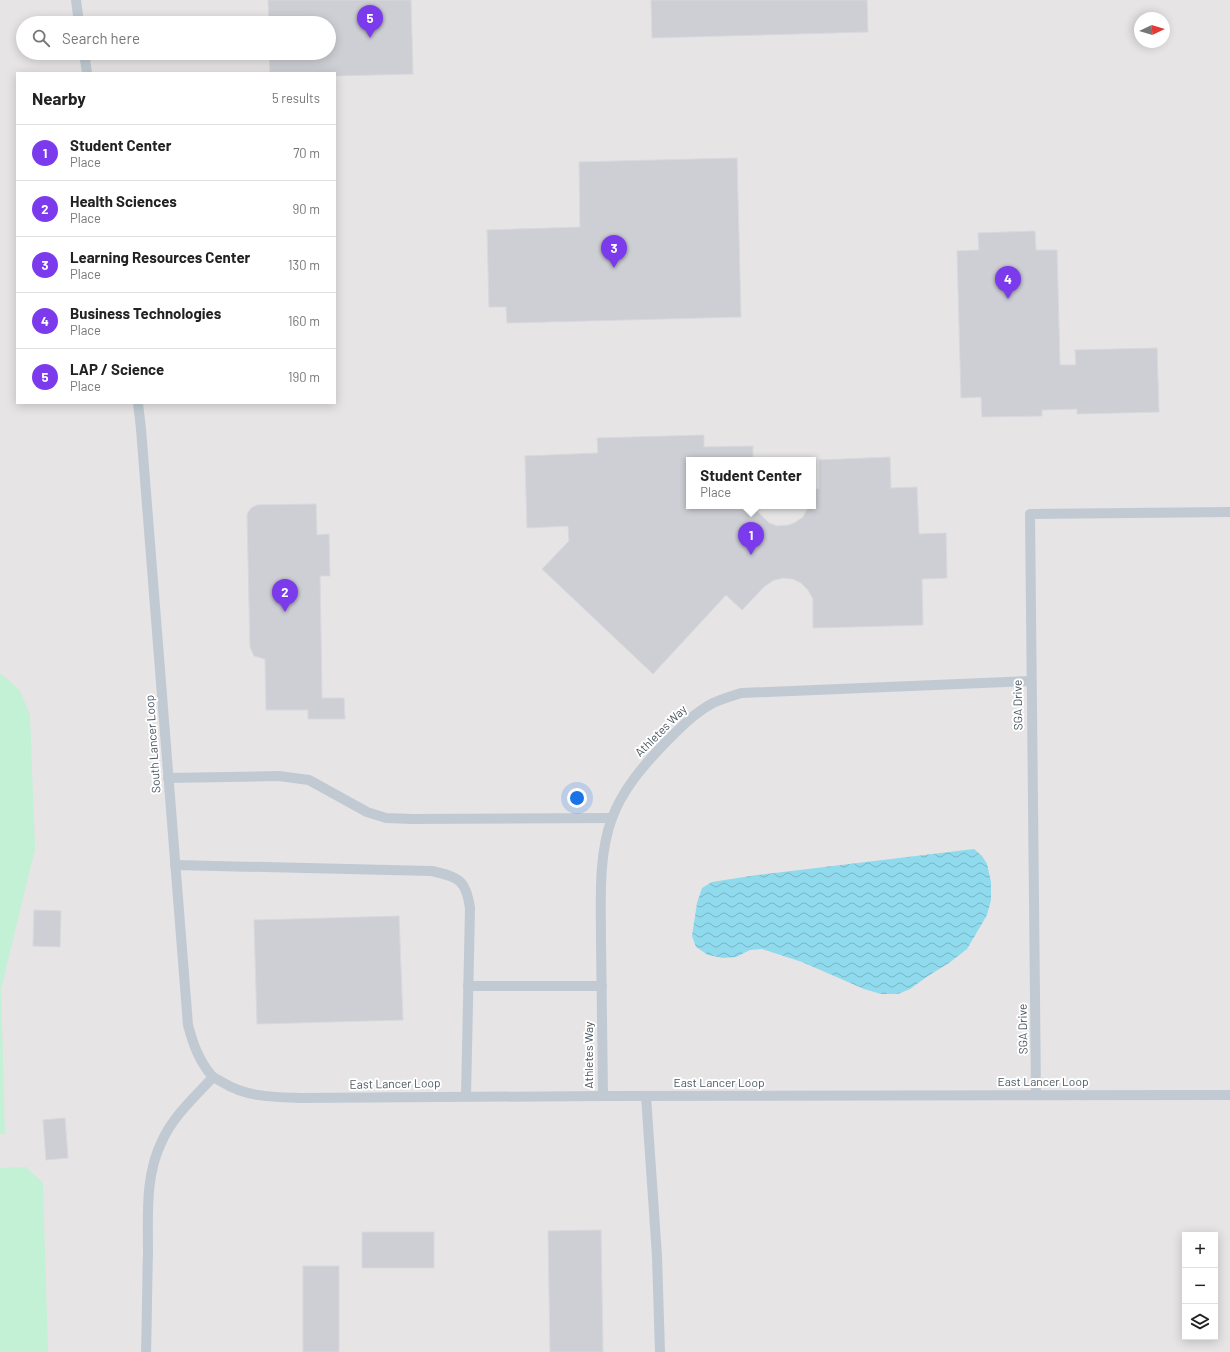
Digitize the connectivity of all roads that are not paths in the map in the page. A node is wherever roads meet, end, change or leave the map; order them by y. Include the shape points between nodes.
1 (76, 0) edge
2 (78, 16) edge
3 (85, 60) edge
4 (87, 72) edge
5 (138, 404) edge
6 (1230, 512) edge
7 (1031, 681) junction
8 (168, 778) junction
9 (612, 818) junction
10 (175, 864) junction
11 (468, 986) junction
12 (602, 986) junction
13 (212, 1077) junction
14 (1036, 1095) junction
15 (1230, 1095) edge
16 (466, 1096) junction
17 (603, 1096) junction
18 (646, 1096) junction
19 (146, 1352) edge
20 (660, 1352) edge

1 - 2 lane
3 - 4 lane
5 - 8 lane, South Lancer Loop
6 - 7 lane, SGA Drive via 1030,514
7 - 9 lane, Athletes Way via 759,692 742,693 726,698 695,714 650,759 631,782
7 - 14 lane, SGA Drive
8 - 9 lane via 279,776 309,780 367,812 386,818
8 - 10 lane, South Lancer Loop
9 - 12 lane, Athletes Way via 602,872
10 - 11 lane via 432,871 451,875 463,883 470,908
10 - 13 lane, South Lancer Loop via 188,1026 193,1045
11 - 12 lane
11 - 16 lane
12 - 17 lane, Athletes Way
13 - 16 lane, East Lancer Loop via 231,1088 251,1095 275,1098
13 - 19 lane via 170,1127 162,1140 151,1174
14 - 15 lane, East Lancer Loop
14 - 18 lane, East Lancer Loop
16 - 17 lane, East Lancer Loop
17 - 18 lane, East Lancer Loop
18 - 20 lane via 657,1256

